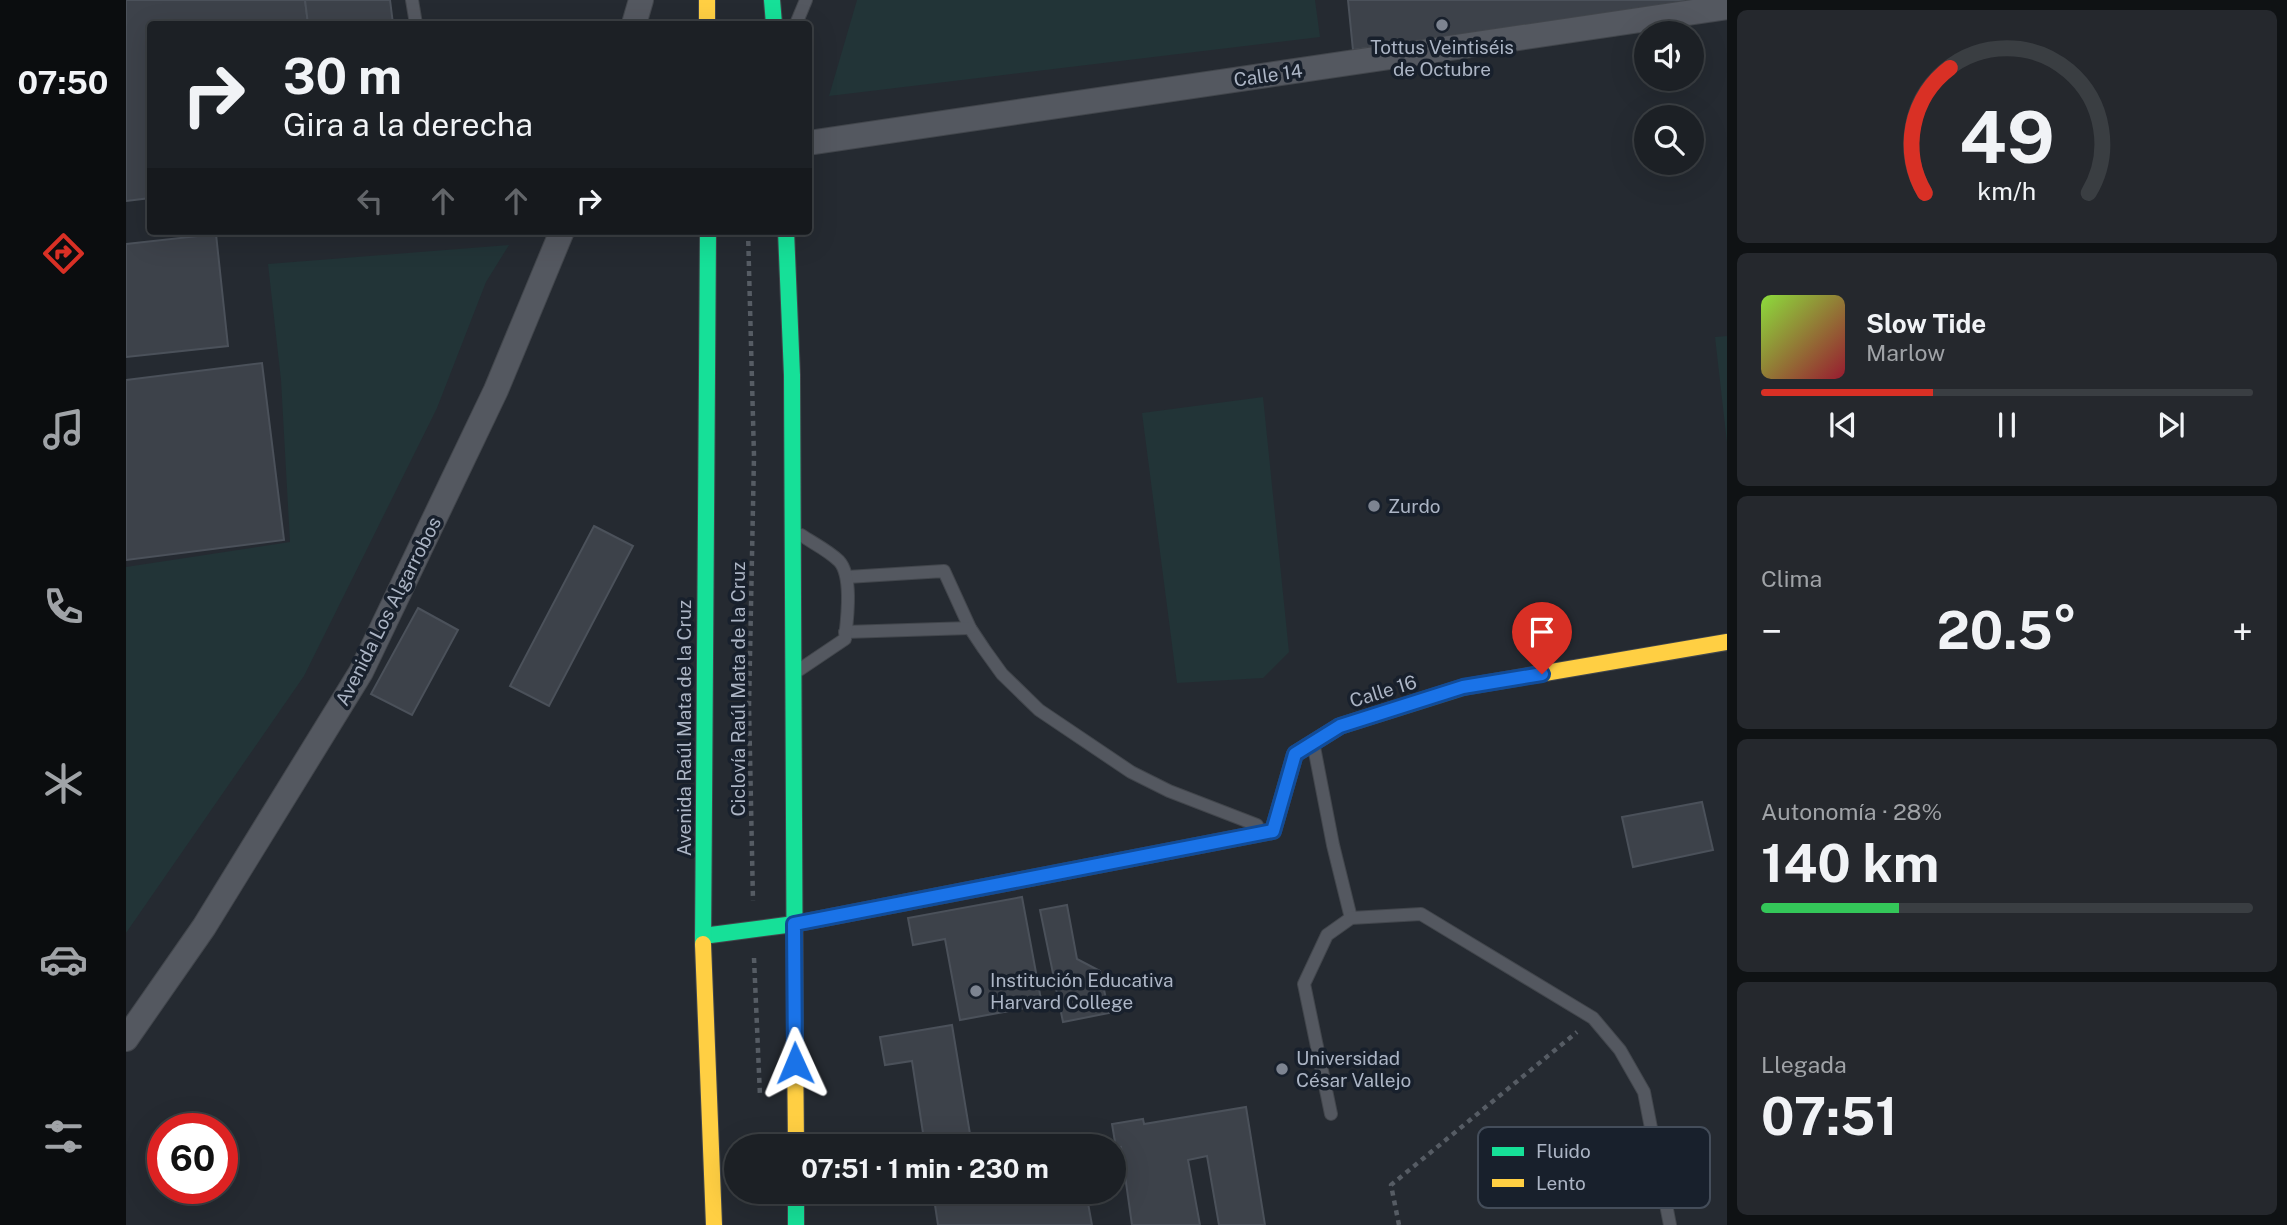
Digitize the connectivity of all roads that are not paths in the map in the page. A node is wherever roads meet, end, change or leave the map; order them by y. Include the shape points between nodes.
1 (412, 0) edge
2 (642, 0) edge
3 (707, 0) edge
4 (772, 0) edge
5 (806, 0) edge
6 (1727, 7) edge
7 (416, 21) edge
8 (635, 21) edge
9 (707, 21) edge
10 (774, 21) edge
11 (797, 21) edge
12 (812, 142) edge
13 (560, 235) edge
14 (708, 235) edge
15 (786, 235) edge
16 (792, 530) junction
17 (847, 578) junction
18 (970, 628) junction
19 (845, 632) junction
20 (1727, 642) edge
21 (793, 675) junction
22 (1313, 743) junction
23 (1273, 831) junction
24 (1351, 918) junction
25 (794, 924) junction
26 (703, 936) junction
27 (126, 1039) edge
28 (1331, 1114) dead end
29 (1651, 1127) edge
30 (796, 1134) edge
31 (796, 1204) edge
32 (714, 1225) edge
33 (796, 1225) edge

1 - 7 lane
2 - 8 street
3 - 9 main road
4 - 10 main road
5 - 11 lane
6 - 12 street, Calle 14
13 - 27 street, Avenida Los Algarrobos via 496,390 361,672 204,927
14 - 26 main road, Avenida Raúl Mata de la Cruz
15 - 16 main road
16 - 17 lane via 840,562
16 - 21 main road
17 - 18 lane via 944,571
17 - 19 lane
18 - 19 lane
18 - 23 lane via 1002,674 1039,710 1080,738 1169,791
19 - 21 lane via 845,639
20 - 22 main road, Calle 16 via 1463,687 1340,726
21 - 25 main road
22 - 23 main road, Calle 16 via 1295,754
22 - 24 lane
23 - 25 main road
24 - 28 lane via 1327,934 1304,984
24 - 29 lane via 1421,914 1594,1018 1644,1092
25 - 26 main road
25 - 30 main road
26 - 32 main road, Avenida Raúl Mata de la Cruz
31 - 33 main road

